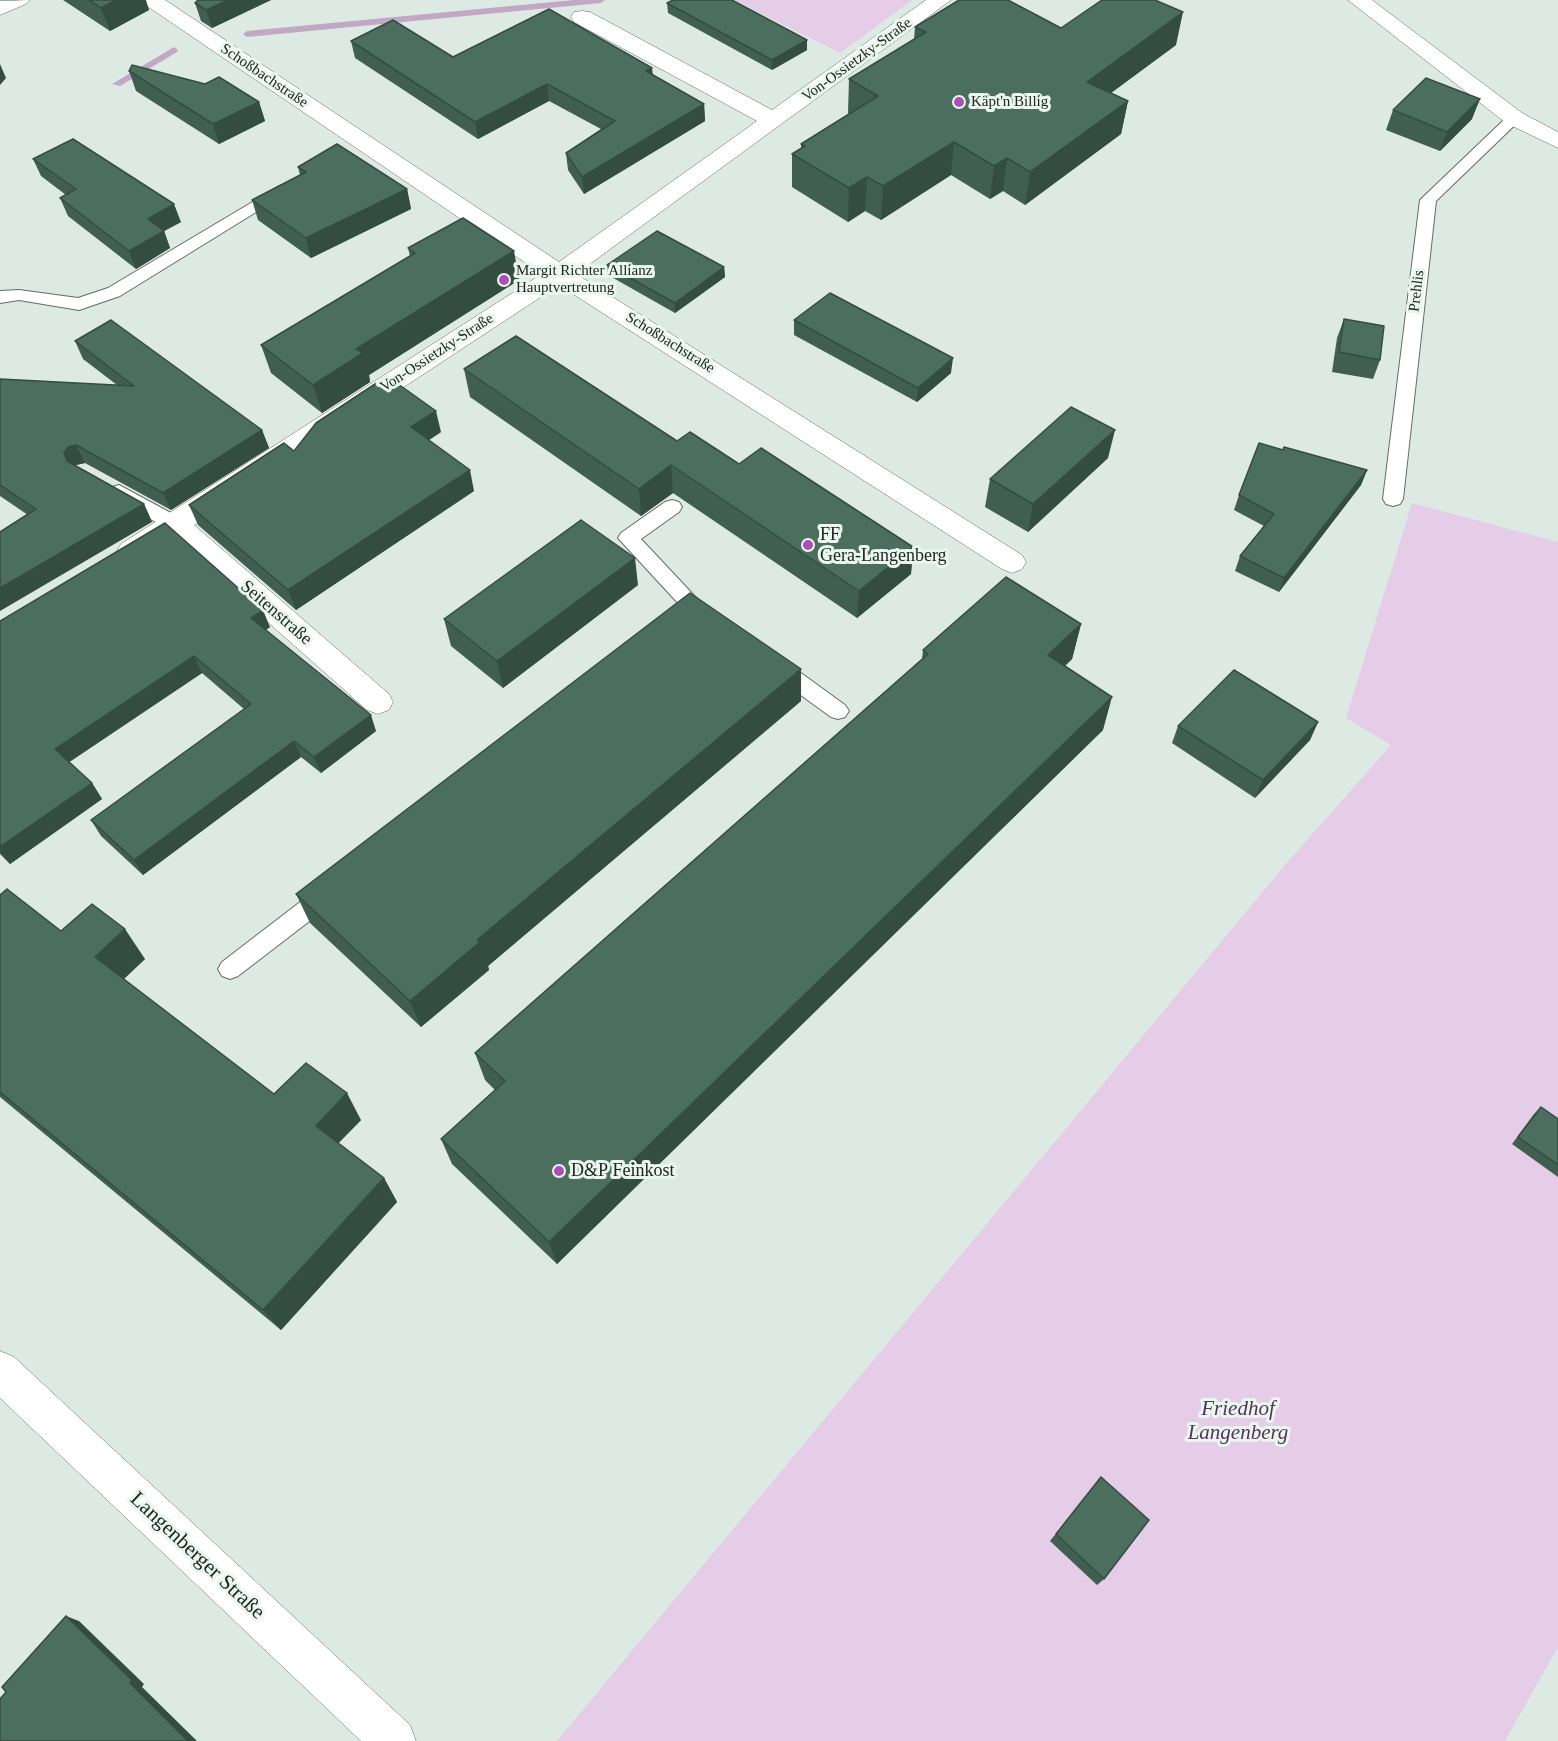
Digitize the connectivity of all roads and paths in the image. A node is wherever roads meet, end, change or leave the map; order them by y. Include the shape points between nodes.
1 (19, 0) edge
2 (151, 0) edge
3 (940, 0) edge
4 (1359, 0) edge
5 (0, 9) edge
6 (582, 17) dead end
7 (1514, 118) junction
8 (773, 120) junction
9 (1558, 141) edge
10 (294, 182) edge
11 (559, 274) junction
12 (0, 297) edge
13 (104, 484) edge
14 (1393, 499) dead end
15 (672, 507) dead end
16 (175, 524) junction
17 (113, 561) edge
18 (1012, 562) dead end
19 (695, 609) junction
20 (676, 623) edge
21 (724, 629) edge
22 (762, 656) edge
23 (378, 702) dead end
24 (838, 711) dead end
25 (344, 881) edge
26 (230, 969) dead end
27 (0, 1371) edge
28 (394, 1741) edge

1 - 5 street
2 - 11 street, Schoßbachstraße via 352,147
3 - 8 street, Von-Ossietzky-Straße
4 - 7 street
6 - 8 street
7 - 9 street
7 - 14 lane, Prehlis via 1428,200
8 - 11 street, Von-Ossietzky-Straße
10 - 12 lane via 114,292 79,304 18,295
11 - 16 street, Von-Ossietzky-Straße
11 - 18 street, Schoßbachstraße
13 - 16 lane
15 - 19 lane via 628,538
16 - 17 street, Von-Ossietzky-Straße
16 - 23 street, Seitenstraße
19 - 20 lane
19 - 21 lane
22 - 24 lane
25 - 26 lane
27 - 28 street, Langenberger Straße

